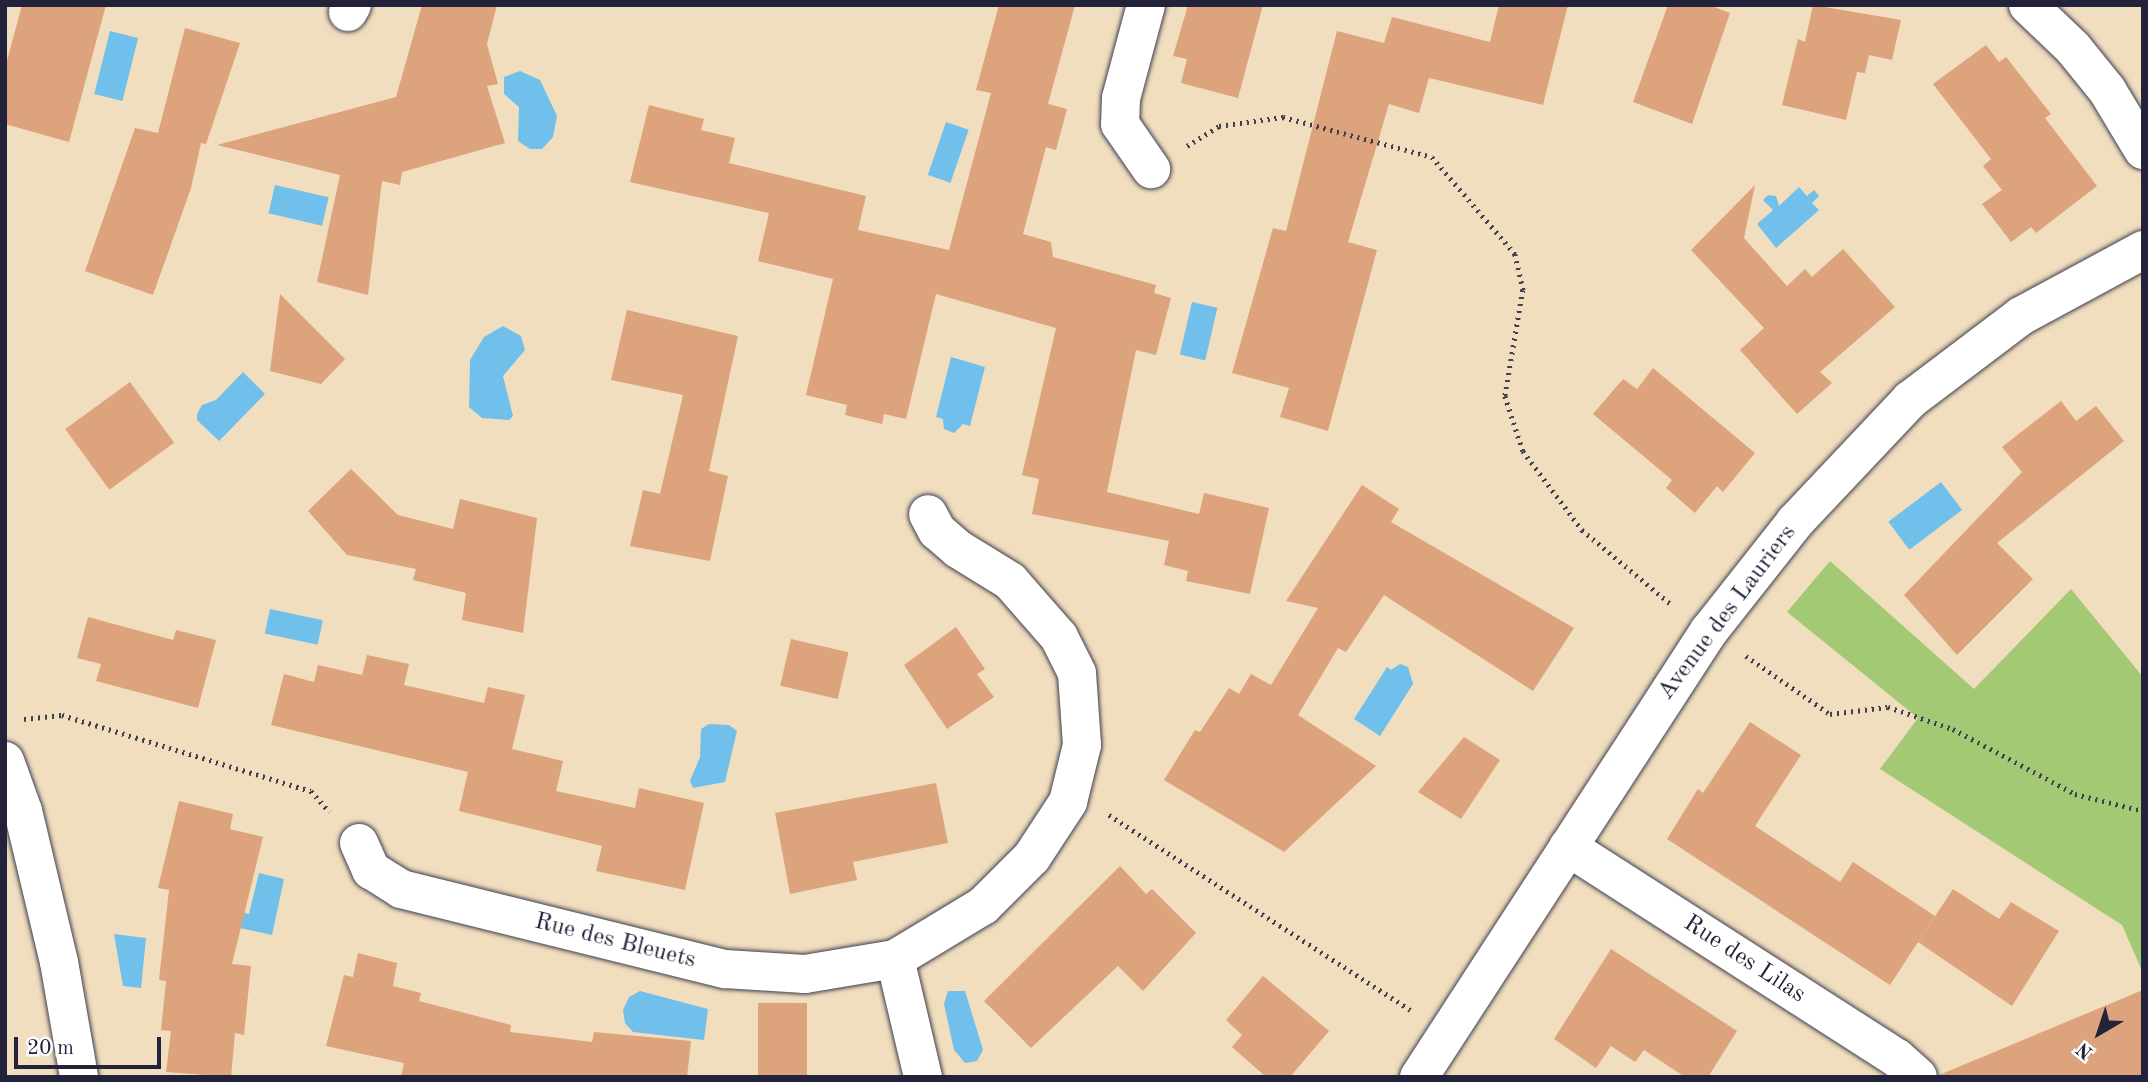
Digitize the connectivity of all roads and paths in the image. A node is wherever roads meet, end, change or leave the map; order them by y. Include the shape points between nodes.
1 (1146, 5) edge
2 (2028, 5) edge
3 (2143, 150) edge
4 (1151, 169) joint
5 (2143, 250) edge
6 (928, 514) dead end
7 (1709, 631) junction
8 (17, 720) dead end
9 (5, 761) edge
10 (1072, 791) junction
11 (2143, 811) edge
12 (359, 843) joint
13 (1568, 847) junction
14 (895, 959) junction
15 (1449, 1035) junction
16 (79, 1077) edge
17 (923, 1077) edge
18 (1419, 1077) edge
19 (1918, 1077) edge

1 - 4 street via 1121,98 1120,124
2 - 3 street via 2073,48 2107,90
4 - 7 path via 1219,126 1283,117 1432,156 1515,254 1523,290 1505,396 1523,451 1582,530
5 - 7 street, Avenue des Lauriers via 2021,316 1910,400 1795,522
6 - 10 street, Rue des Bleuets via 937,531 958,549 1010,581 1059,637 1077,673 1082,708 1082,746
7 - 11 path via 1830,714 1888,707 1953,729 2075,794
7 - 13 street, Avenue des Lauriers
8 - 12 path via 62,715 311,791
9 - 16 street via 23,811 53,937
10 - 14 street, Rue des Bleuets via 1053,830 1007,885 954,926
10 - 15 path
12 - 14 street, Rue des Bleuets via 371,870 401,889 725,969 805,974
13 - 15 street, Avenue des Lauriers
13 - 19 street, Rue des Lilas via 1897,1058
14 - 17 street
15 - 18 street, Avenue des Lauriers

